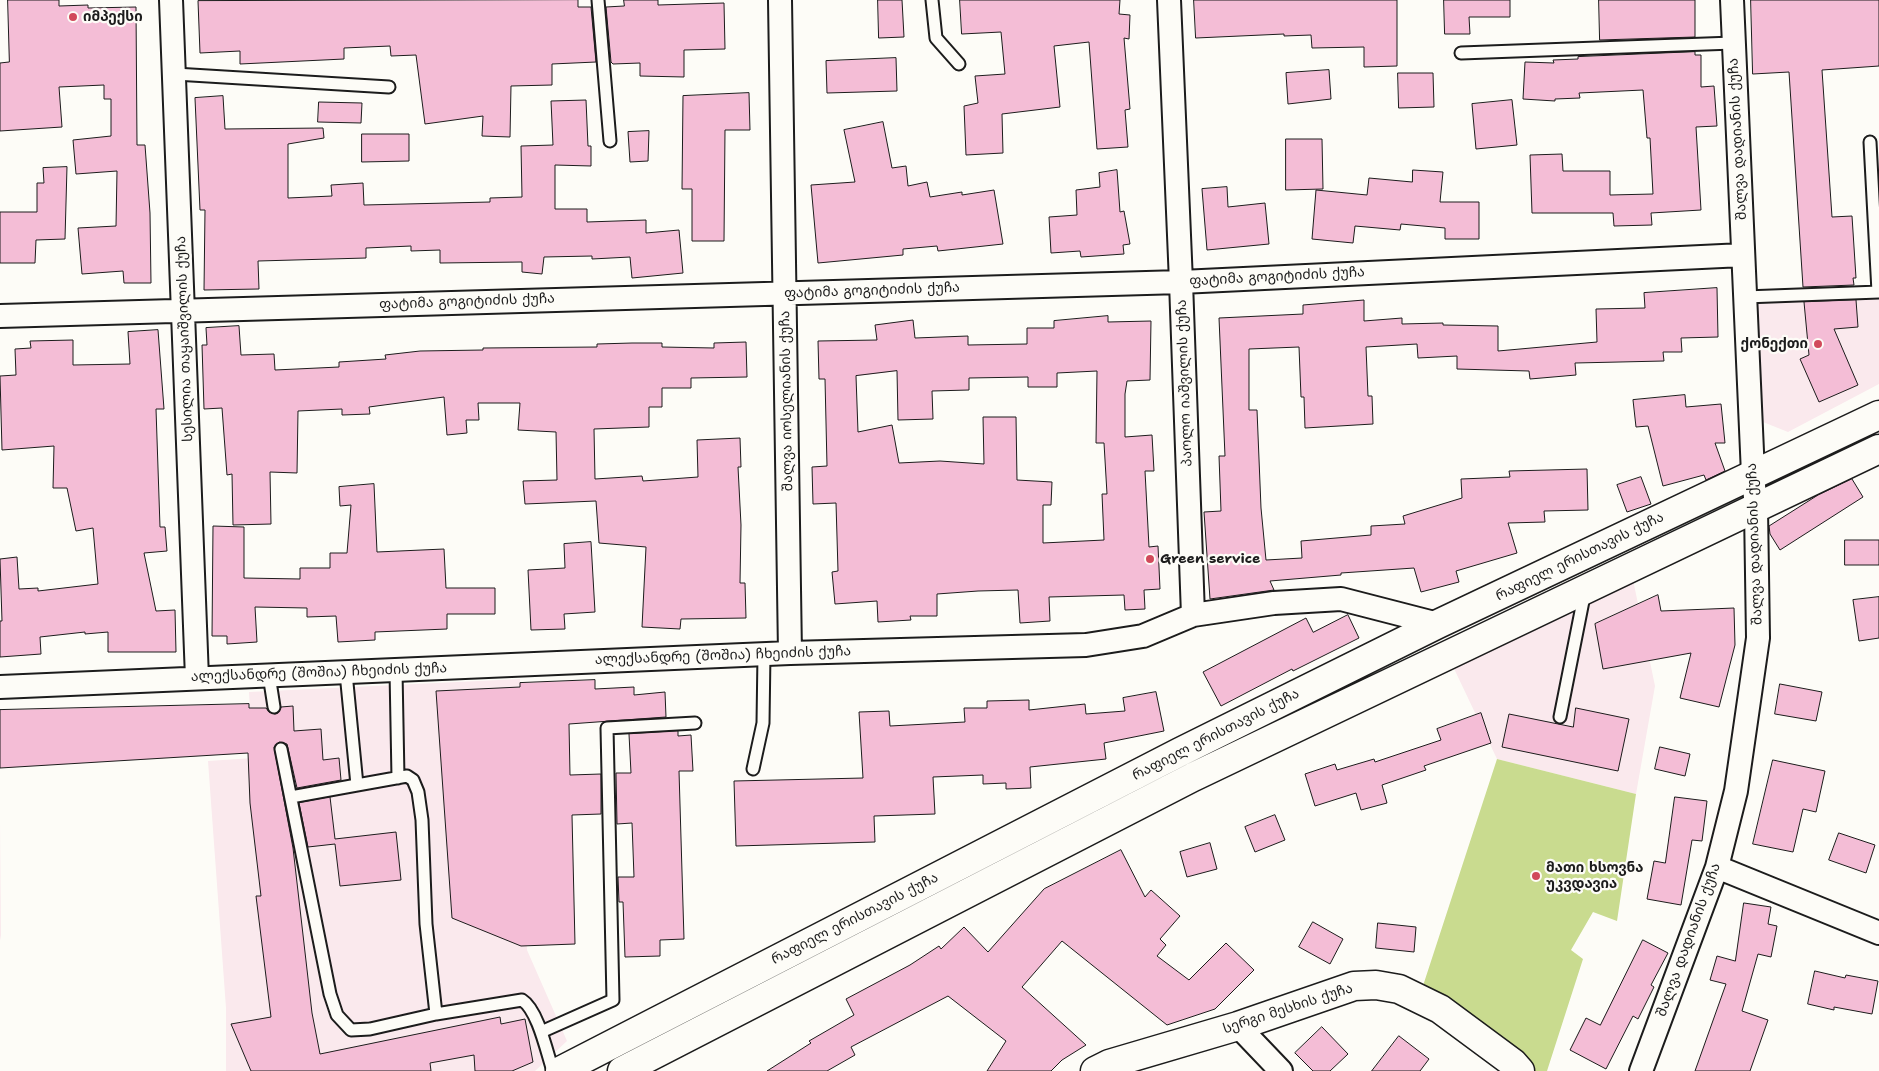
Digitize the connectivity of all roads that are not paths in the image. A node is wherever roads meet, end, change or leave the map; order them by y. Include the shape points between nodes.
1 (171, 0) edge
2 (598, 0) edge
3 (780, 0) edge
4 (932, 0) edge
5 (1168, 0) edge
6 (1732, 0) edge
7 (1733, 43) junction
8 (1461, 53) dead end
9 (959, 64) dead end
10 (175, 74) junction
11 (389, 87) dead end
12 (610, 141) dead end
13 (1870, 142) dead end
14 (1744, 255) junction
15 (1181, 282) junction
16 (1878, 292) edge
17 (786, 293) junction
18 (1745, 297) junction
19 (184, 310) junction
20 (0, 316) edge
21 (1879, 414) edge
22 (1879, 449) edge
23 (1752, 474) junction
24 (1756, 509) junction
25 (1585, 591) junction
26 (1193, 615) junction
27 (1438, 624) junction
28 (790, 653) junction
29 (764, 654) junction
30 (396, 671) junction
31 (346, 673) junction
32 (269, 676) junction
33 (197, 678) junction
34 (0, 687) edge
35 (274, 707) dead end
36 (1560, 717) dead end
37 (695, 723) dead end
38 (281, 749) dead end
39 (753, 769) dead end
40 (398, 778) junction
41 (357, 785) junction
42 (291, 797) junction
43 (1717, 867) junction
44 (1879, 933) edge
45 (436, 1014) junction
46 (1238, 1026) junction
47 (541, 1032) junction
48 (553, 1071) edge
49 (560, 1071) edge
50 (622, 1071) edge
51 (1095, 1071) edge
52 (1281, 1071) edge
53 (1520, 1071) edge
54 (1641, 1071) edge

1 - 10 street, სესილია თაყაიშვილის ქუჩა
2 - 12 lane
3 - 17 street, შალვა იოსელიანის ქუჩა
4 - 9 lane via 936,38
5 - 15 street, პაოლო იაშვილის ქუჩა
6 - 7 street, შალვა დადიანის ქუჩა
7 - 8 lane
7 - 14 street, შალვა დადიანის ქუჩა
10 - 11 lane
10 - 19 street, სესილია თაყაიშვილის ქუჩა
13 - 16 lane
14 - 15 street, ფატიმა გოგიტიძის ქუჩა
14 - 18 street, შალვა დადიანის ქუჩა
15 - 17 street, ფატიმა გოგიტიძის ქუჩა
15 - 26 street, პაოლო იაშვილის ქუჩა
16 - 18 lane
17 - 19 street, ფატიმა გოგიტიძის ქუჩა
17 - 28 street, შალვა იოსელიანის ქუჩა
18 - 23 street, შალვა დადიანის ქუჩა
19 - 20 street, ფატიმა გოგიტიძის ქუჩა
19 - 33 street, სესილია თაყაიშვილის ქუჩა
21 - 23 main road, რაფიელ ერისთავის ქუჩა
22 - 24 main road, რაფიელ ერისთავის ქუჩა
23 - 24 street, შალვა დადიანის ქუჩა
23 - 27 main road, რაფიელ ერისთავის ქუჩა
24 - 25 main road, რაფიელ ერისთავის ქუჩა
24 - 43 street, შალვა დადიანის ქუჩა via 1758,638 1736,791
25 - 36 lane
25 - 50 main road, რაფიელ ერისთავის ქუჩა via 1193,777
26 - 27 street, ალექსანდრე (შოშია) ჩხეიძის ქუჩა via 1274,603 1341,599
26 - 28 street, ალექსანდრე (შოშია) ჩხეიძის ქუჩა via 1143,636 1086,645
27 - 49 main road, რაფიელ ერისთავის ქუჩა via 1171,756
28 - 29 street, ალექსანდრე (შოშია) ჩხეიძის ქუჩა
29 - 30 street, ალექსანდრე (შოშია) ჩხეიძის ქუჩა
29 - 39 lane via 763,723
30 - 31 street, ალექსანდრე (შოშია) ჩხეიძის ქუჩა
30 - 40 lane
31 - 32 street, ალექსანდრე (შოშია) ჩხეიძის ქუჩა
31 - 41 lane
32 - 33 street, ალექსანდრე (შოშია) ჩხეიძის ქუჩა
32 - 35 lane
33 - 34 street, ალექსანდრე (შოშია) ჩხეიძის ქუჩა
37 - 47 lane via 607,728 613,1000
38 - 42 lane
40 - 41 lane
40 - 45 lane via 407,776 413,780 422,820 426,924
41 - 42 lane
42 - 45 lane via 330,994 337,1015 351,1030 370,1029
43 - 44 street
43 - 54 street, შალვა დადიანის ქუჩა
45 - 47 lane via 522,1000 528,1003
46 - 51 main road, სერგი მესხის ქუჩა
46 - 52 street
46 - 53 main road, სერგი მესხის ქუჩა via 1354,986 1376,985 1399,989 1440,1010
47 - 48 lane

